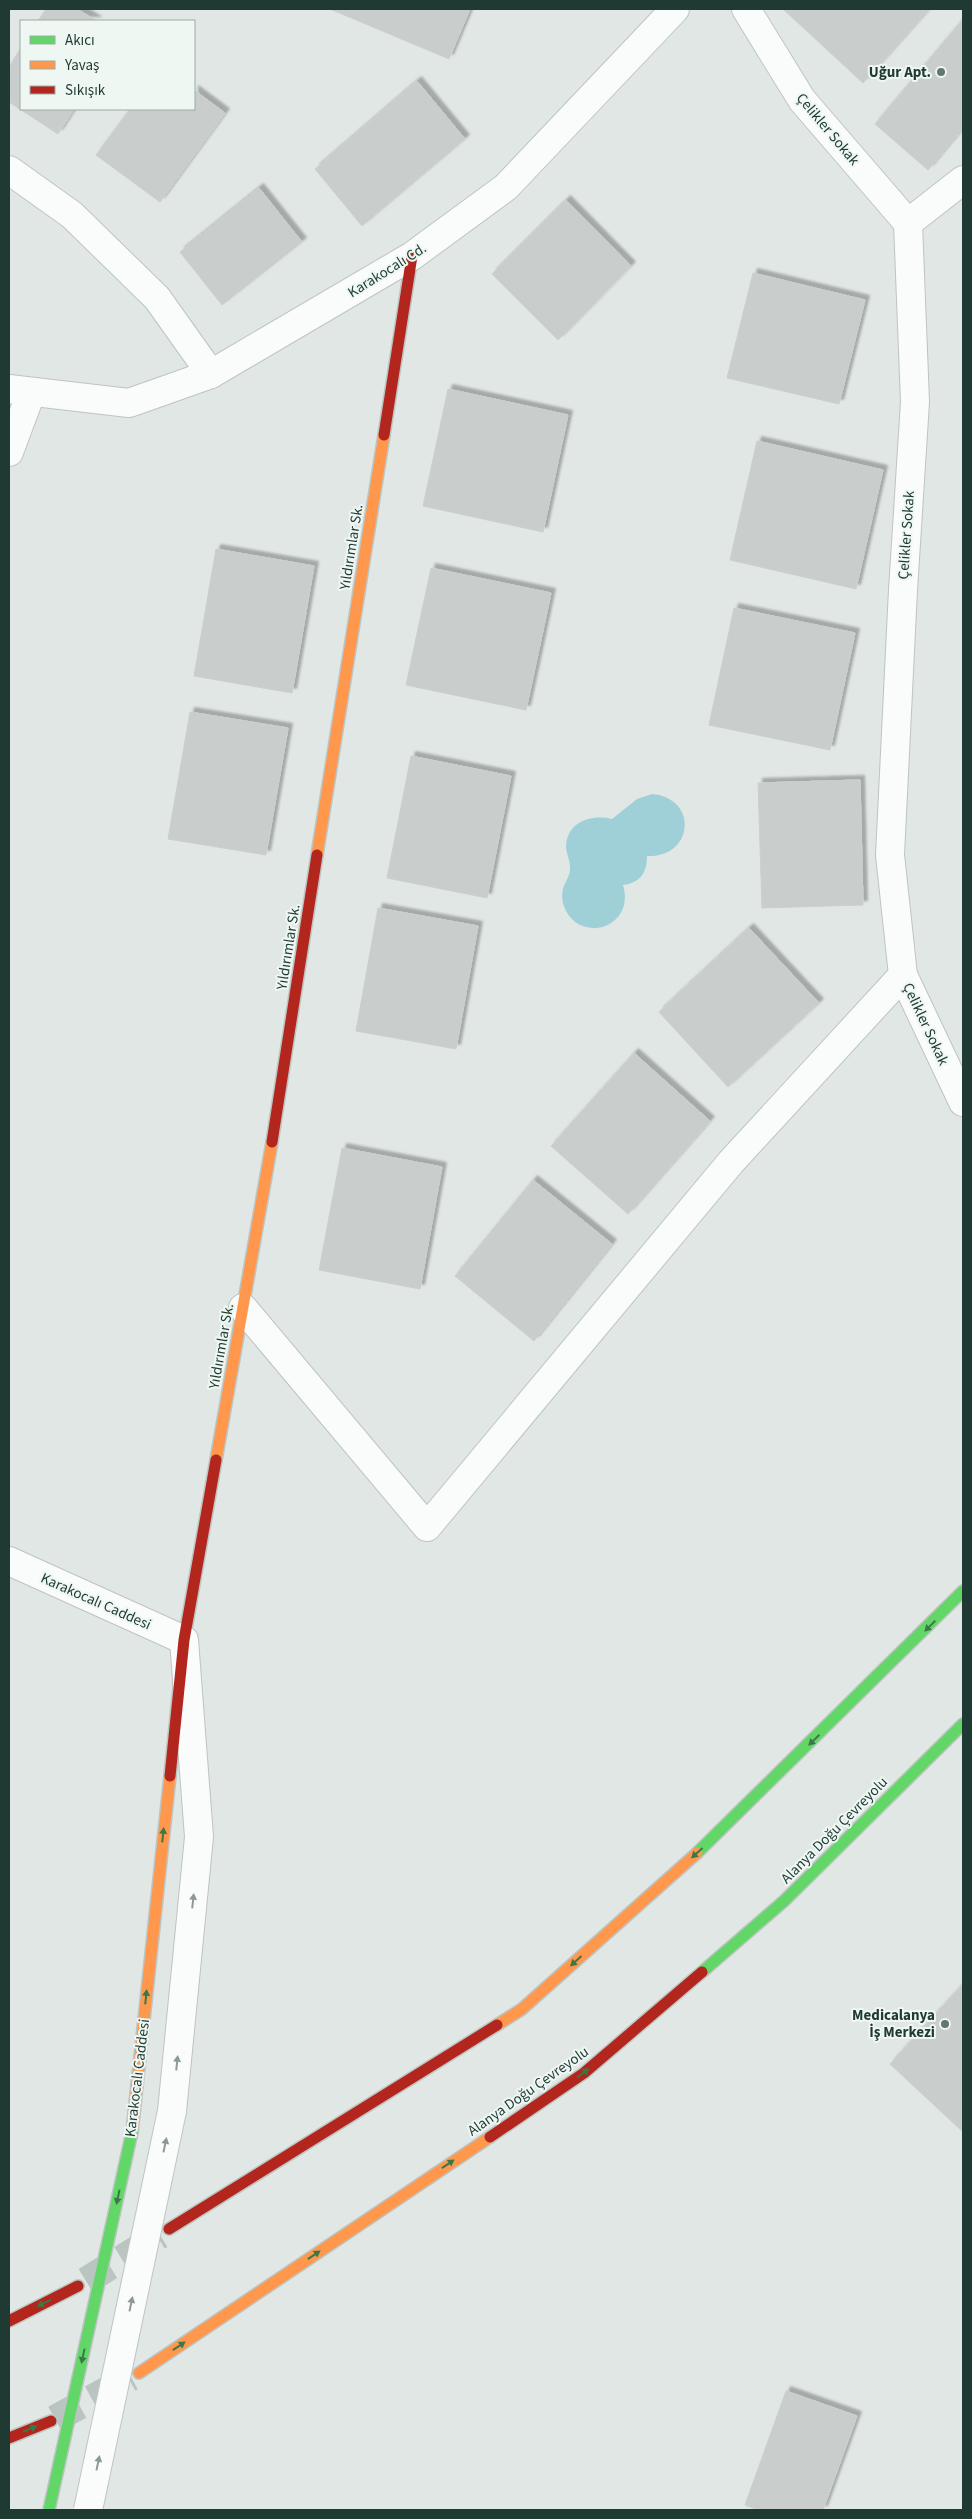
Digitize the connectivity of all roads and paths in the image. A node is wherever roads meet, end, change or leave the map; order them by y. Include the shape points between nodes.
1 (675, 9) edge
2 (746, 9) edge
3 (9, 170) edge
4 (963, 180) edge
5 (908, 223) junction
6 (412, 256) junction
7 (212, 374) junction
8 (20, 391) edge
9 (9, 452) edge
10 (903, 975) junction
11 (963, 1102) edge
12 (243, 1308) junction
13 (9, 1561) edge
14 (963, 1591) edge
15 (184, 1640) junction
16 (963, 1724) edge
17 (170, 2229) tunnel mouth
18 (78, 2286) tunnel mouth
19 (9, 2320) edge
20 (139, 2373) tunnel mouth
21 (51, 2420) tunnel mouth
22 (9, 2438) edge
23 (49, 2510) edge
24 (88, 2510) edge

1 - 6 street, Karakocalı Cd. via 506,187
2 - 5 street, Çelikler Sokak via 802,100
3 - 7 street via 72,215 157,298
4 - 5 street
5 - 10 street, Çelikler Sokak via 915,402 890,855
6 - 7 street, Karakocalı Cd.
6 - 12 main road, Yıldırımlar Sk. via 270,1158
7 - 8 street, Karakocalı Cd. via 130,403
8 - 9 street
10 - 11 street, Çelikler Sokak
10 - 12 street via 731,1162 427,1527
12 - 15 main road, Yıldırımlar Sk.
13 - 15 street, Karakocalı Caddesi
14 -> 17 main road via 705,1846 522,2009
15 - 23 main road, Karakocalı Caddesi, bridge via 132,2132
24 -> 15 street, bridge via 172,2111 199,1837
20 -> 16 main road, Alanya Doğu Çevreyolu via 584,2073 784,1901
18 -> 19 main road
22 -> 21 main road

